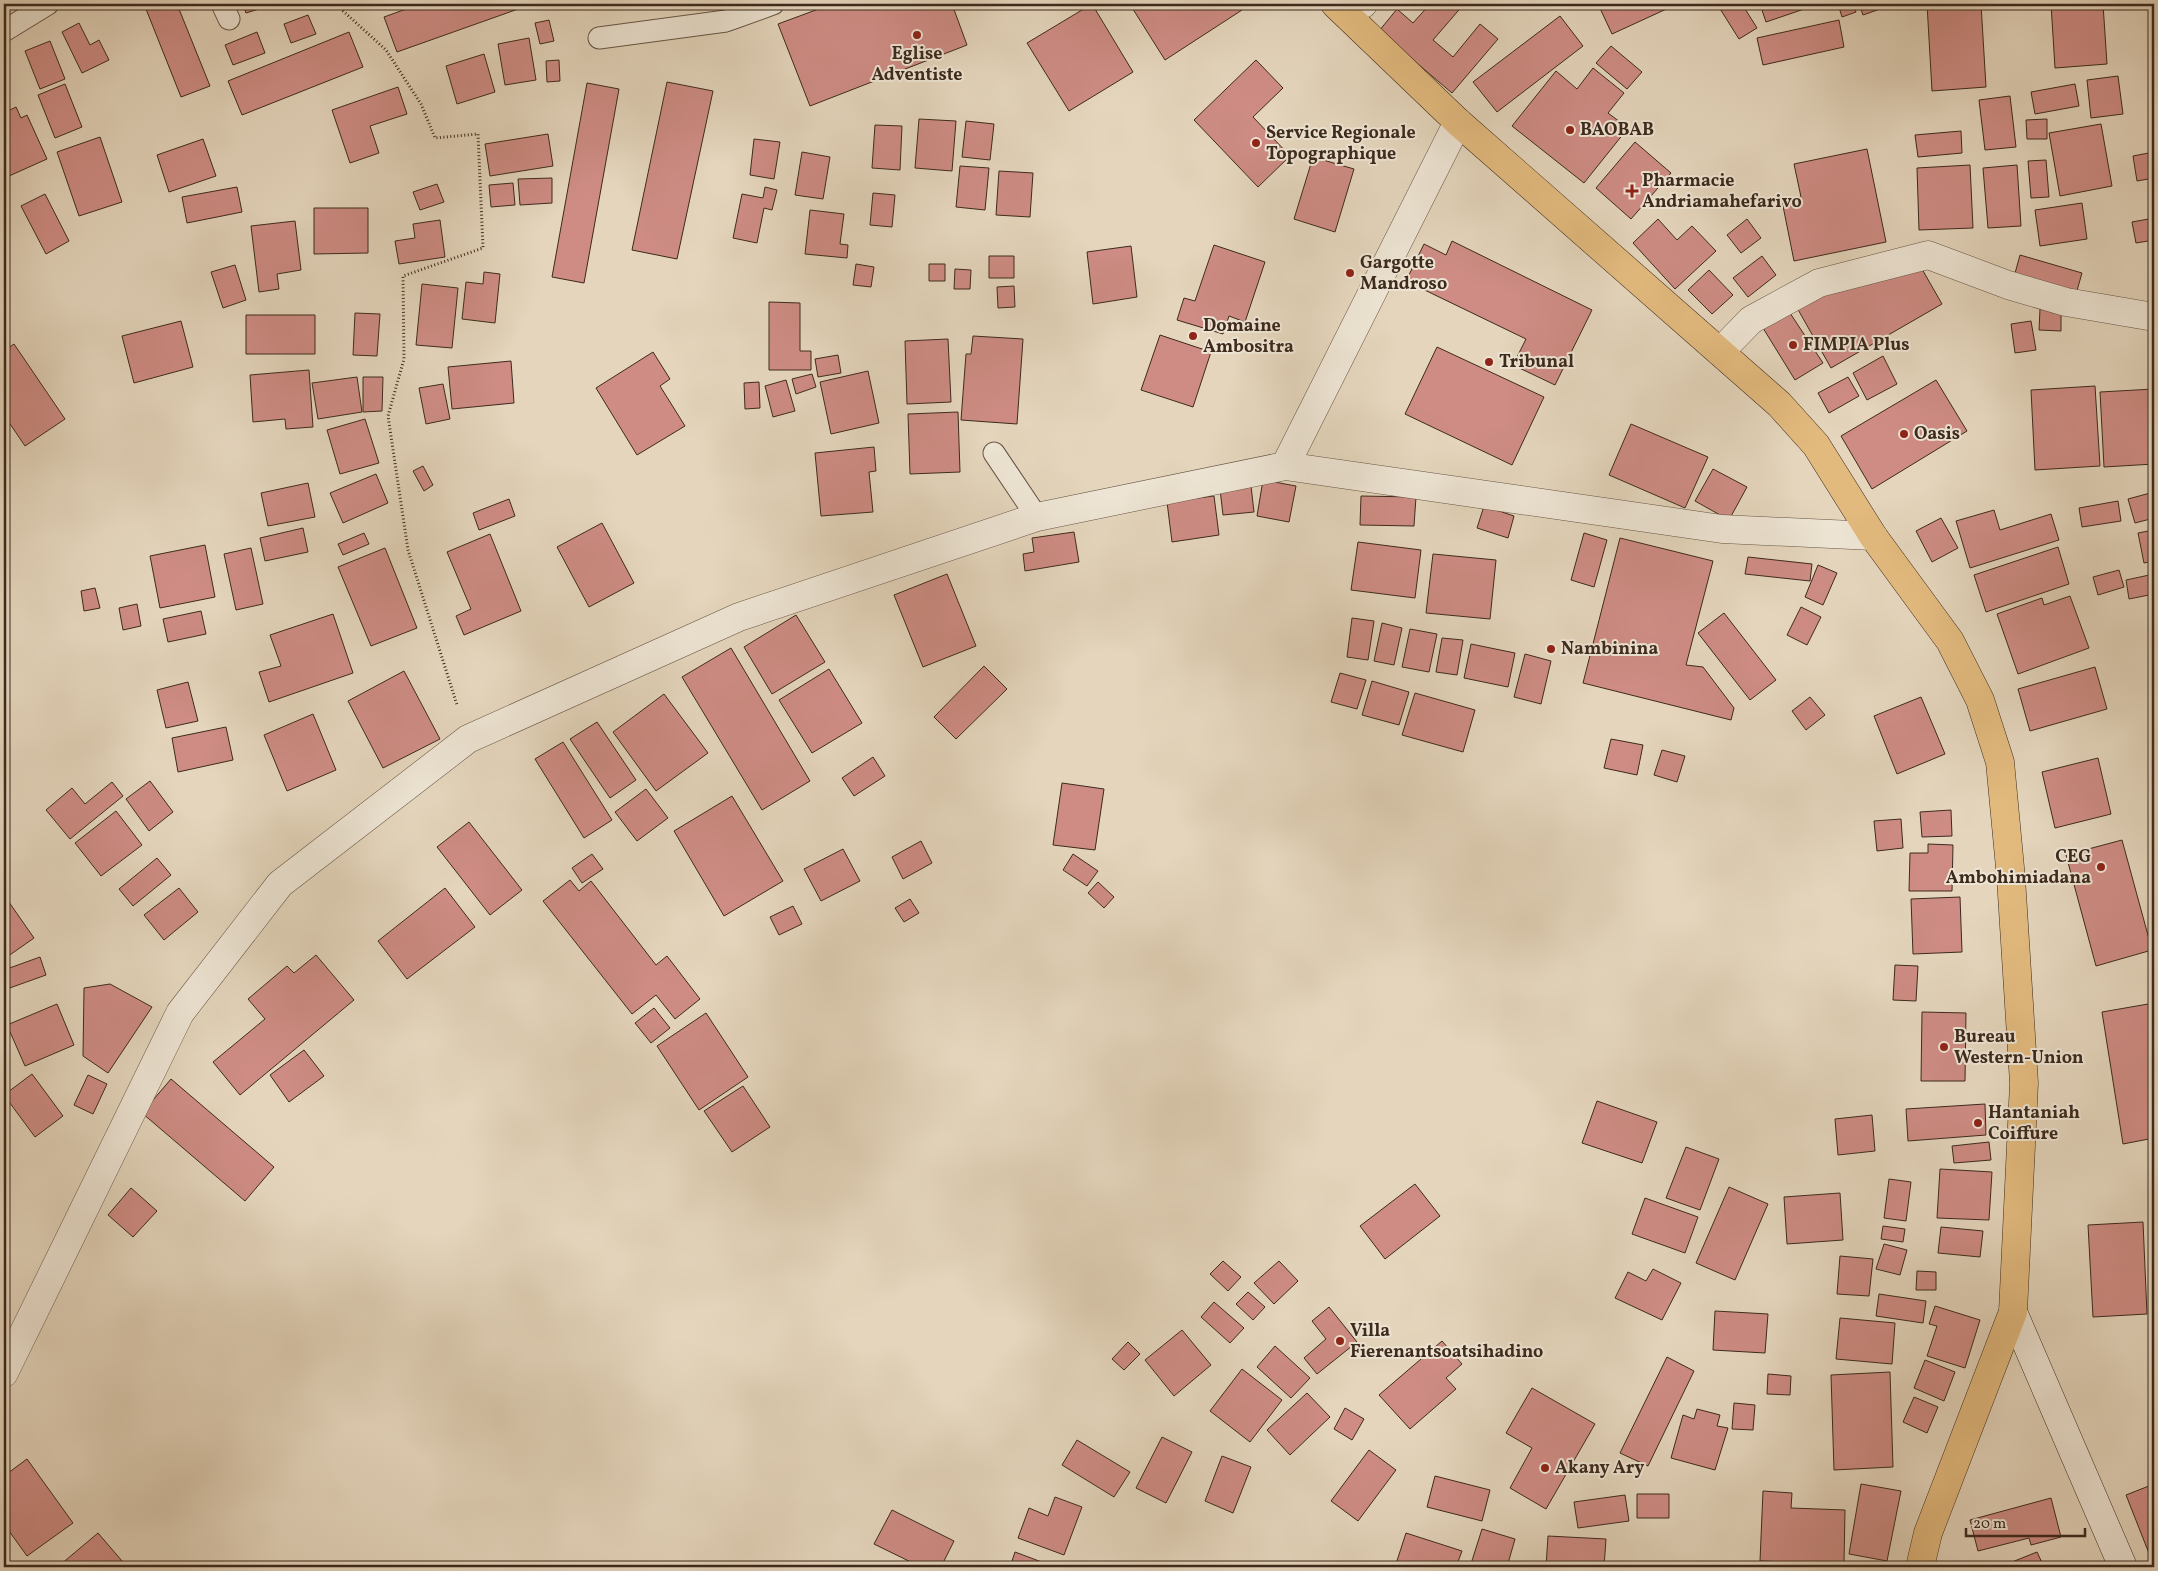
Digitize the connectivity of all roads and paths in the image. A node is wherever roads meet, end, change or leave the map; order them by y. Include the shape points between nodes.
1 (48, 4) edge
2 (342, 4) edge
3 (774, 4) edge
4 (1348, 7) edge
5 (4, 31) edge
6 (599, 38) dead end
7 (1458, 122) junction
8 (2154, 317) edge
9 (1720, 352) junction
10 (994, 454) dead end
11 (1285, 466) junction
12 (1037, 517) junction
13 (1873, 536) junction
14 (468, 739) junction
15 (2013, 1312) junction
16 (4, 1373) edge
17 (1920, 1567) edge
18 (2123, 1567) edge

1 - 5 lane
2 - 14 path via 342,10 386,50 421,104 435,138 478,134 483,248 403,276 404,359 388,416 408,550
3 - 6 lane via 726,21
4 - 7 main road
7 - 9 main road
7 - 11 street
8 - 9 street via 2066,302 2008,286 1928,255 1819,283 1751,320
9 - 13 main road via 1779,404 1816,444
10 - 12 lane
11 - 12 street
11 - 13 street via 1722,529
12 - 14 street via 739,617
13 - 15 main road via 1950,641 1980,700 2000,762 2024,1083
14 - 16 street via 280,884 180,1013
15 - 17 main road via 1928,1533
15 - 18 street

